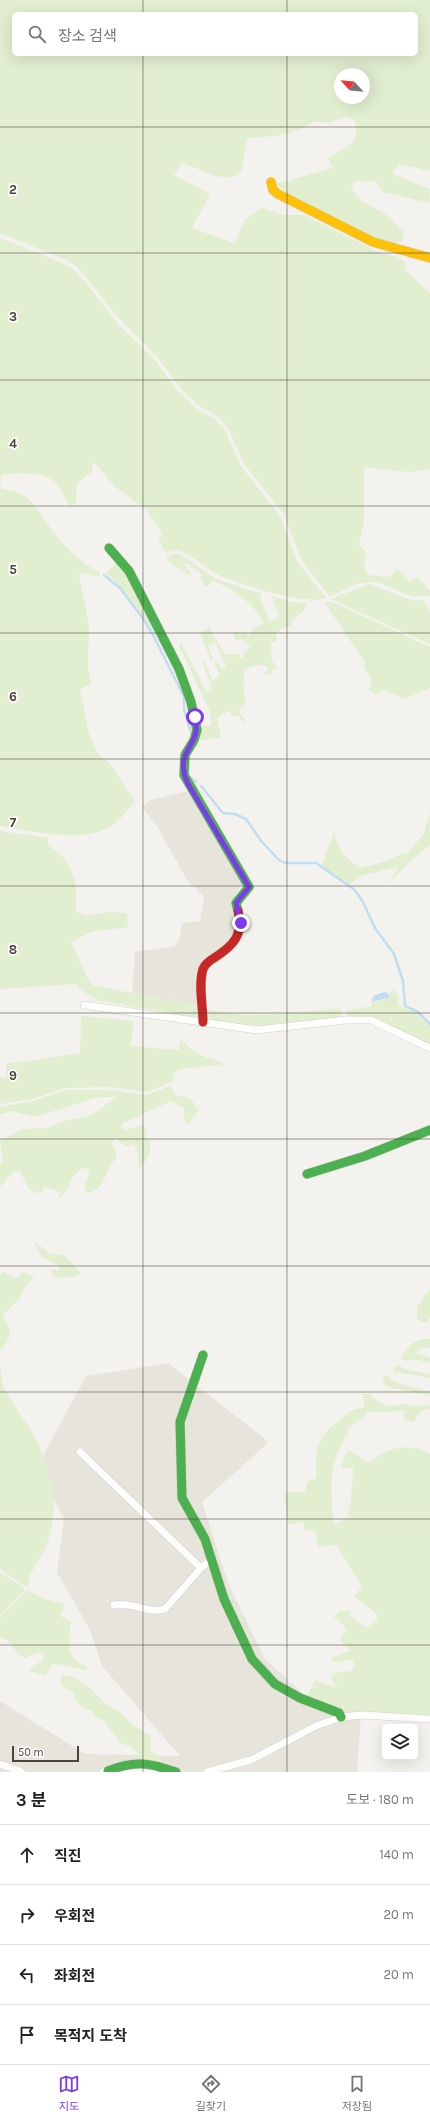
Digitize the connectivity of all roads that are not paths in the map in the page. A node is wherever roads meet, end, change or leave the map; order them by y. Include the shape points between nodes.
1 (271, 182) dead end
2 (430, 258) edge
3 (109, 548) dead end
4 (84, 1005) dead end
5 (203, 1022) junction
6 (430, 1048) edge
7 (430, 1130) edge
8 (307, 1174) dead end
9 (203, 1355) dead end
10 (80, 1452) dead end
11 (211, 1560) junction
12 (201, 1568) junction
13 (114, 1605) dead end
14 (341, 1717) junction
15 (430, 1719) edge
16 (0, 1764) edge
17 (105, 1771) edge
18 (22, 1772) edge
19 (154, 1772) edge
20 (176, 1772) edge
21 (207, 1772) edge

1 - 2 street via 273,190 278,194 373,242
3 - 5 street via 129,571 186,687 197,730 185,755 184,775 249,887 236,903 241,929 236,942 203,969
4 - 5 street
5 - 6 street via 257,1030 346,1020 371,1020
7 - 8 street via 365,1156
9 - 11 street via 180,1422 182,1498 205,1539
10 - 12 street
11 - 12 street
11 - 14 street via 224,1599 252,1659 276,1684 300,1698 339,1713
12 - 13 street via 165,1609 158,1611 133,1604
14 - 15 street via 362,1715
14 - 21 street via 316,1726 251,1760
16 - 18 street
17 - 19 street via 135,1769
17 - 20 street via 141,1761

